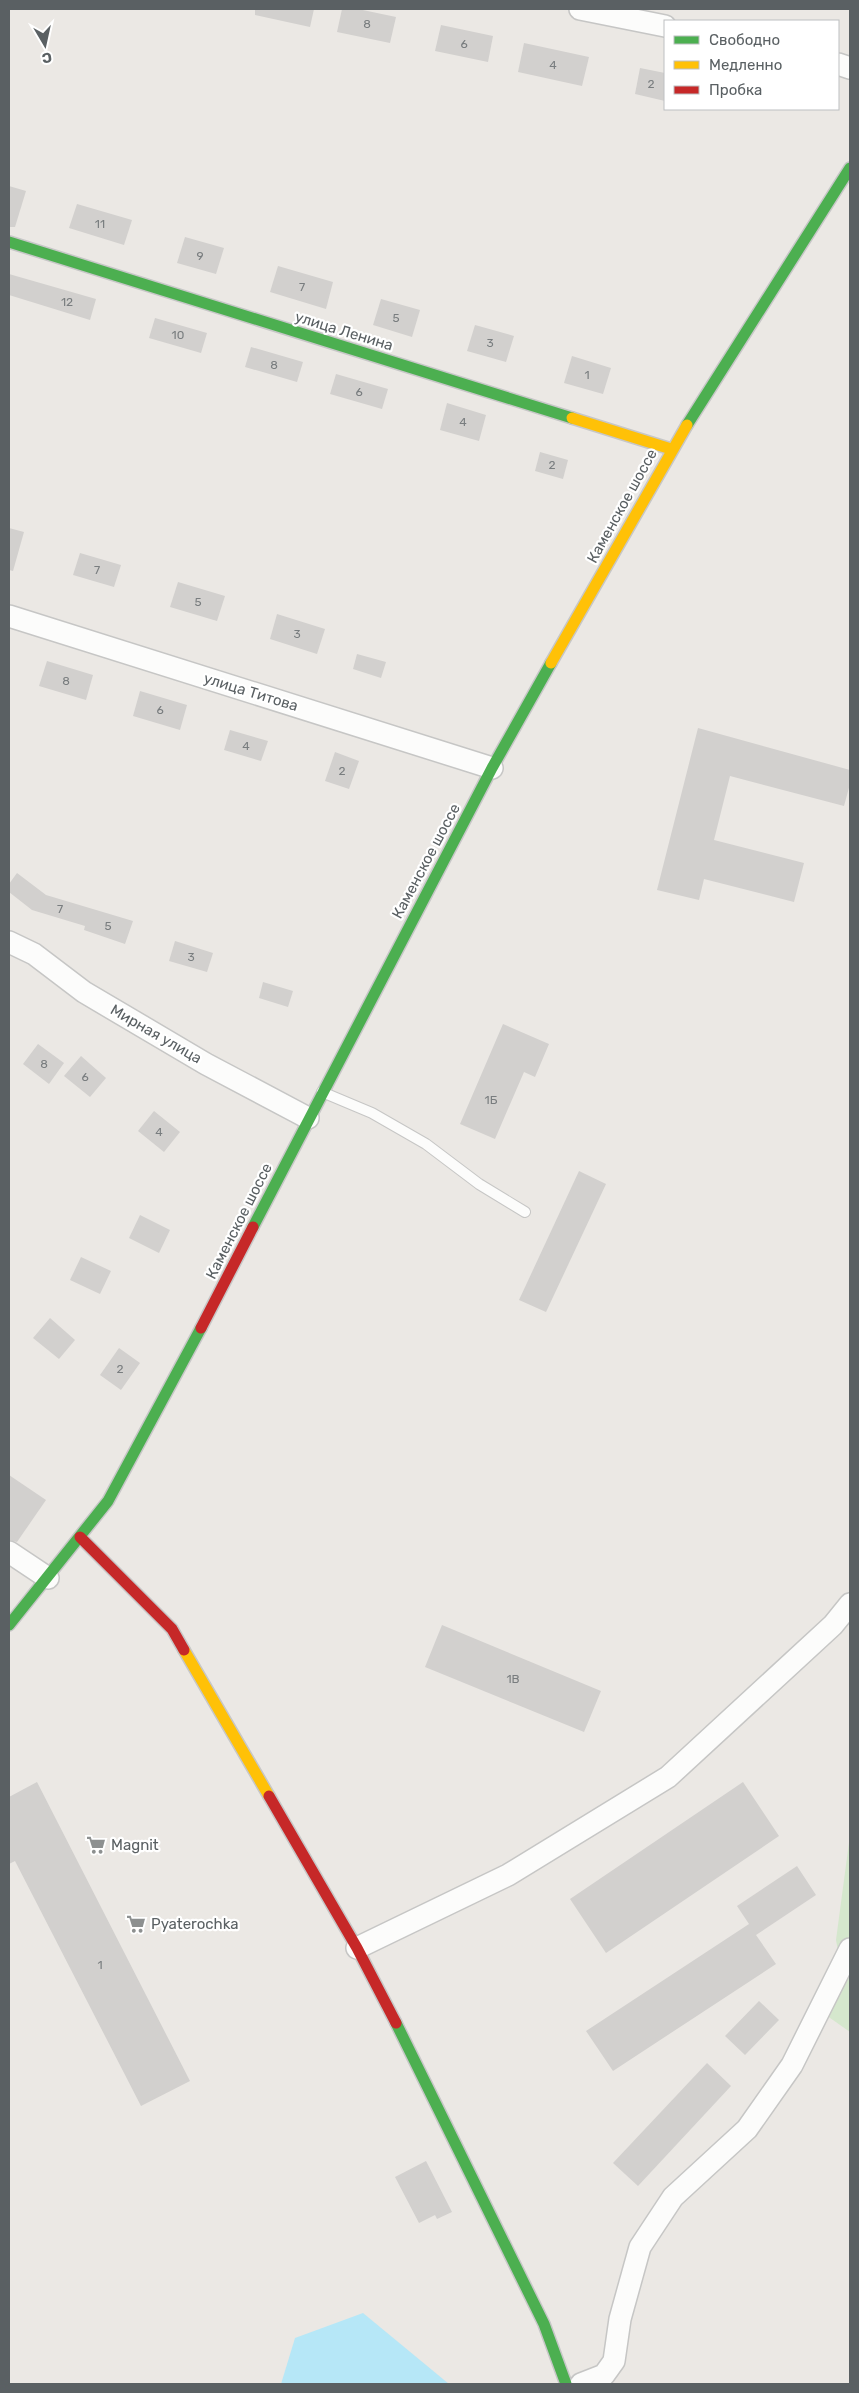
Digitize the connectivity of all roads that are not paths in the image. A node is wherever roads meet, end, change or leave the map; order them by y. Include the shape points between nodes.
1 (580, 9) edge
2 (664, 26) edge
3 (850, 168) edge
4 (9, 242) edge
5 (671, 450) junction
6 (9, 616) edge
7 (492, 768) junction
8 (9, 942) edge
9 (322, 1091) junction
10 (308, 1118) junction
11 (525, 1212) dead end
12 (80, 1537) junction
13 (9, 1552) edge
14 (48, 1578) junction
15 (850, 1604) edge
16 (9, 1624) edge
17 (358, 1948) junction
18 (850, 1949) edge
19 (566, 2384) edge
20 (581, 2384) edge

1 - 2 street
3 - 5 street, Каменское шоссе
4 - 5 street, улица Ленина
5 - 7 street, Каменское шоссе
6 - 7 street, улица Титова
7 - 9 street, Каменское шоссе
8 - 10 street, Мирная улица via 34,954 84,992 206,1064
9 - 10 street, Каменское шоссе
9 - 11 lane via 426,1144 479,1184
10 - 12 street, Каменское шоссе via 216,1300 108,1501
12 - 14 street, Каменское шоссе
12 - 17 street via 172,1630
13 - 14 street
14 - 16 street, Каменское шоссе
15 - 17 street via 833,1625 668,1777 508,1875
17 - 19 street via 544,2324
18 - 20 street via 792,2066 747,2129 674,2198 640,2247 620,2319 614,2361 604,2375

